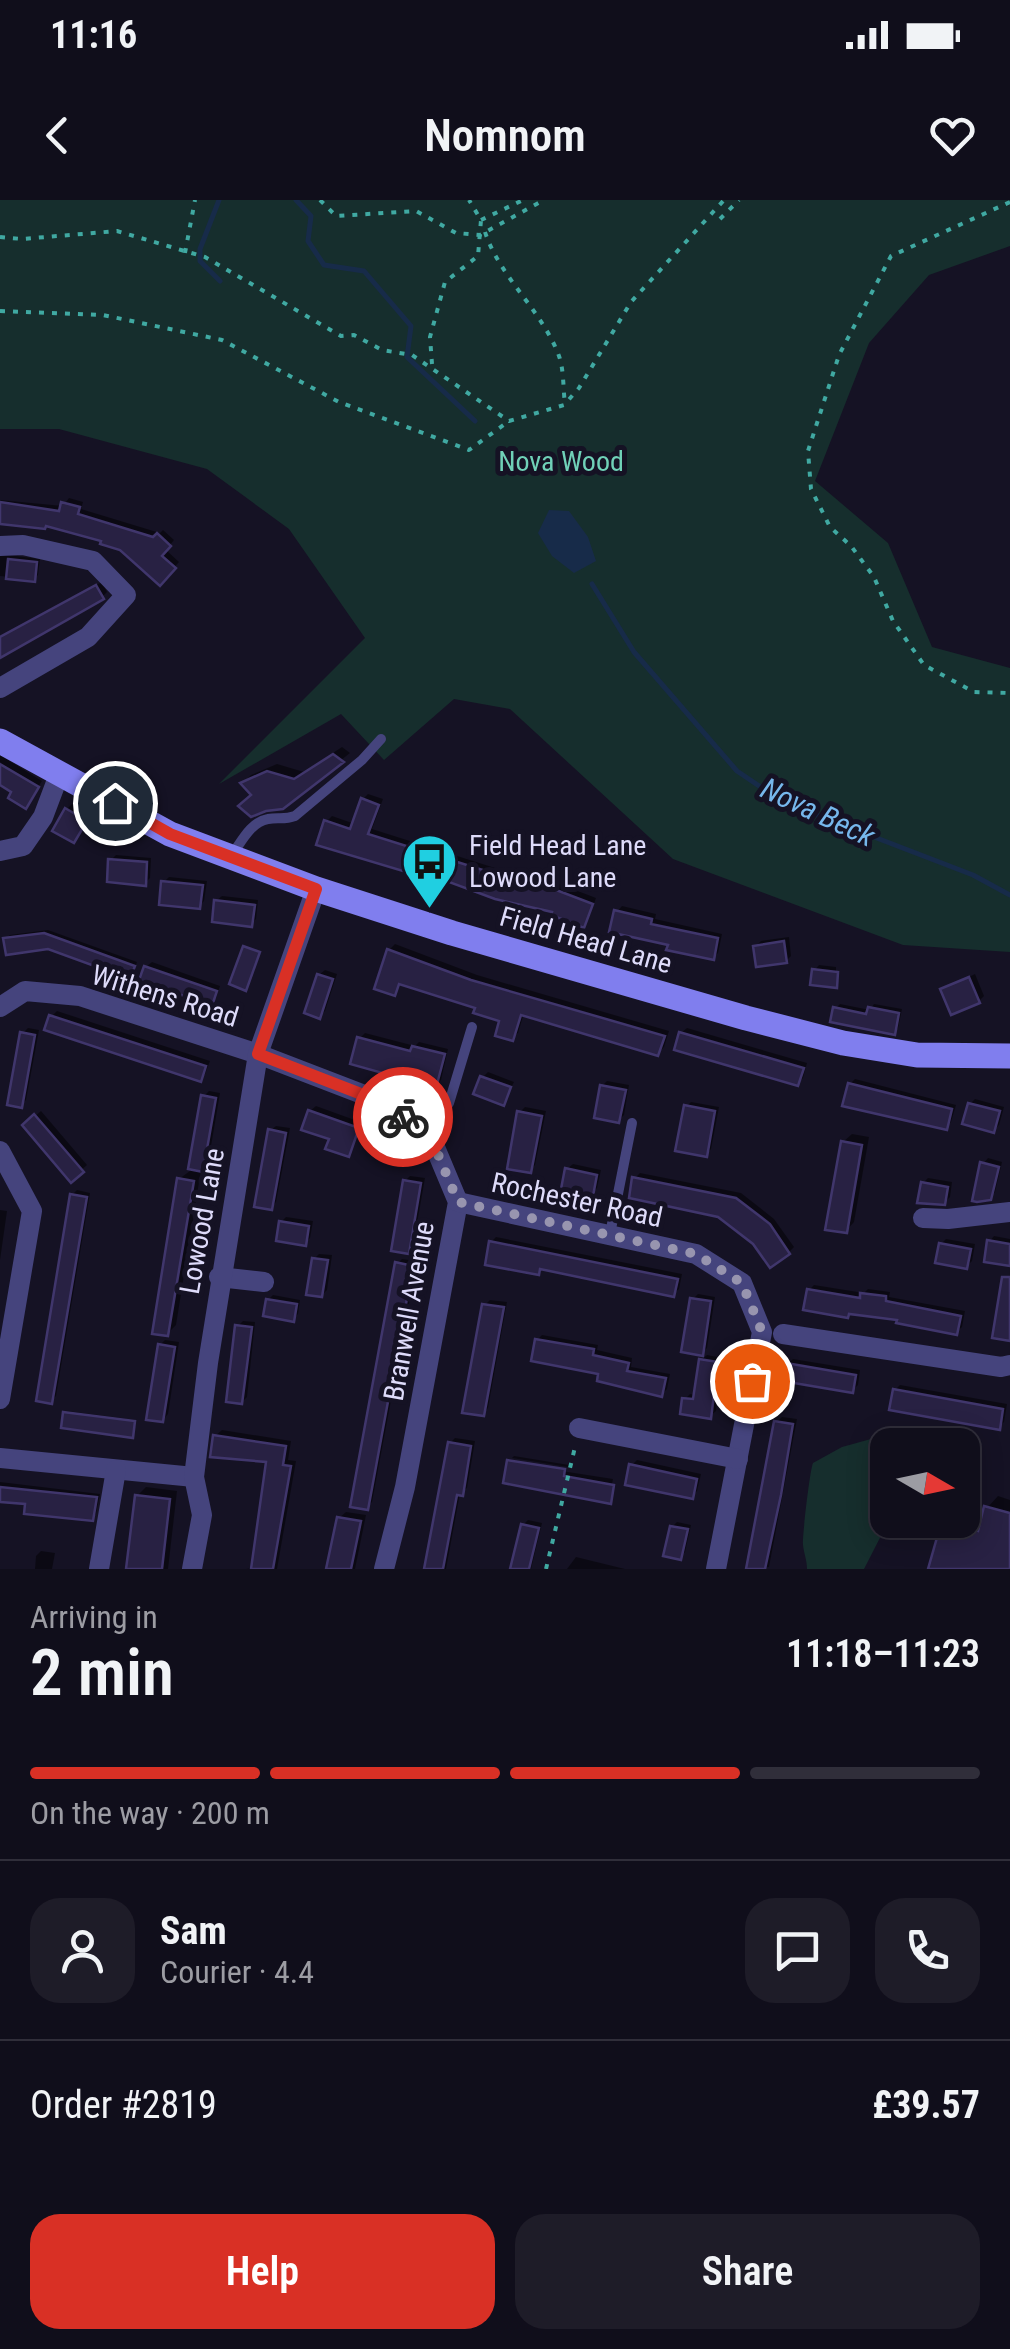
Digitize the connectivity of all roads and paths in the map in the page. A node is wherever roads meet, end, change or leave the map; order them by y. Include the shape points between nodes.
1 (194, 200) edge
2 (320, 200) edge
3 (469, 200) edge
4 (523, 200) edge
5 (544, 200) edge
6 (724, 200) edge
7 (739, 200) edge
8 (1010, 202) edge
9 (720, 219) dead end
10 (481, 220) junction
11 (482, 234) junction
12 (0, 237) edge
13 (185, 253) junction
14 (0, 311) edge
15 (432, 366) junction
16 (565, 404) junction
17 (509, 420) junction
18 (0, 546) edge
19 (0, 688) edge
20 (1010, 693) edge
21 (382, 739) dead end
22 (0, 741) edge
23 (60, 772) junction
24 (0, 851) edge
25 (230, 857) junction
26 (316, 889) junction
27 (0, 1007) edge
28 (472, 1027) dead end
29 (258, 1054) junction
30 (1010, 1056) edge
31 (632, 1123) dead end
32 (425, 1134) junction
33 (0, 1150) edge
34 (458, 1202) junction
35 (1010, 1212) edge
36 (923, 1218) dead end
37 (610, 1235) junction
38 (219, 1278) junction
39 (264, 1282) dead end
40 (783, 1334) dead end
41 (1010, 1365) edge
42 (0, 1399) edge
43 (580, 1428) joint
44 (0, 1458) edge
45 (738, 1458) junction
46 (116, 1470) junction
47 (194, 1477) junction
48 (100, 1569) edge
49 (192, 1569) edge
50 (384, 1569) edge
51 (546, 1569) edge
52 (716, 1569) edge

1 - 13 path
2 - 11 path via 336,216 416,211 456,233
3 - 10 path
4 - 10 path
5 - 11 path
6 - 16 path via 631,302
7 - 9 path
8 - 20 path via 891,256 840,355 808,451 811,489 830,527 874,577 893,621 924,664 974,692
10 - 11 path
11 - 15 path via 478,256 445,282 430,337
11 - 16 path via 560,358
12 - 13 path via 117,230
13 - 15 path via 205,256 341,336
14 - 17 path via 102,315 222,340 339,402 469,450
15 - 17 path
16 - 17 path
18 - 19 street via 93,561 126,596 88,638
21 - 25 lane via 295,816 253,826
22 - 23 main road, Field Head Lane
23 - 24 street via 23,846
23 - 25 main road, Field Head Lane via 170,834
25 - 26 main road, Field Head Lane
26 - 29 street, Lowood Lane
26 - 30 main road, Field Head Lane via 843,1043 917,1055
27 - 29 street, Withens Road via 25,991 80,996
28 - 32 lane via 449,1102
29 - 32 street, Branwell Avenue via 374,1099
29 - 38 street, Lowood Lane
31 - 37 lane
32 - 34 street, Branwell Avenue
33 - 42 street via 32,1210
34 - 37 street, Rochester Road
34 - 50 street, Branwell Avenue
35 - 36 street
37 - 45 street, Rochester Road via 696,1254 742,1283 762,1332
38 - 39 street
38 - 47 street, Lowood Lane
40 - 41 street
43 - 45 street
43 - 51 path
44 - 46 street
45 - 52 street, Rochester Road
46 - 47 street
46 - 48 street
47 - 49 street, Lowood Lane via 202,1515

